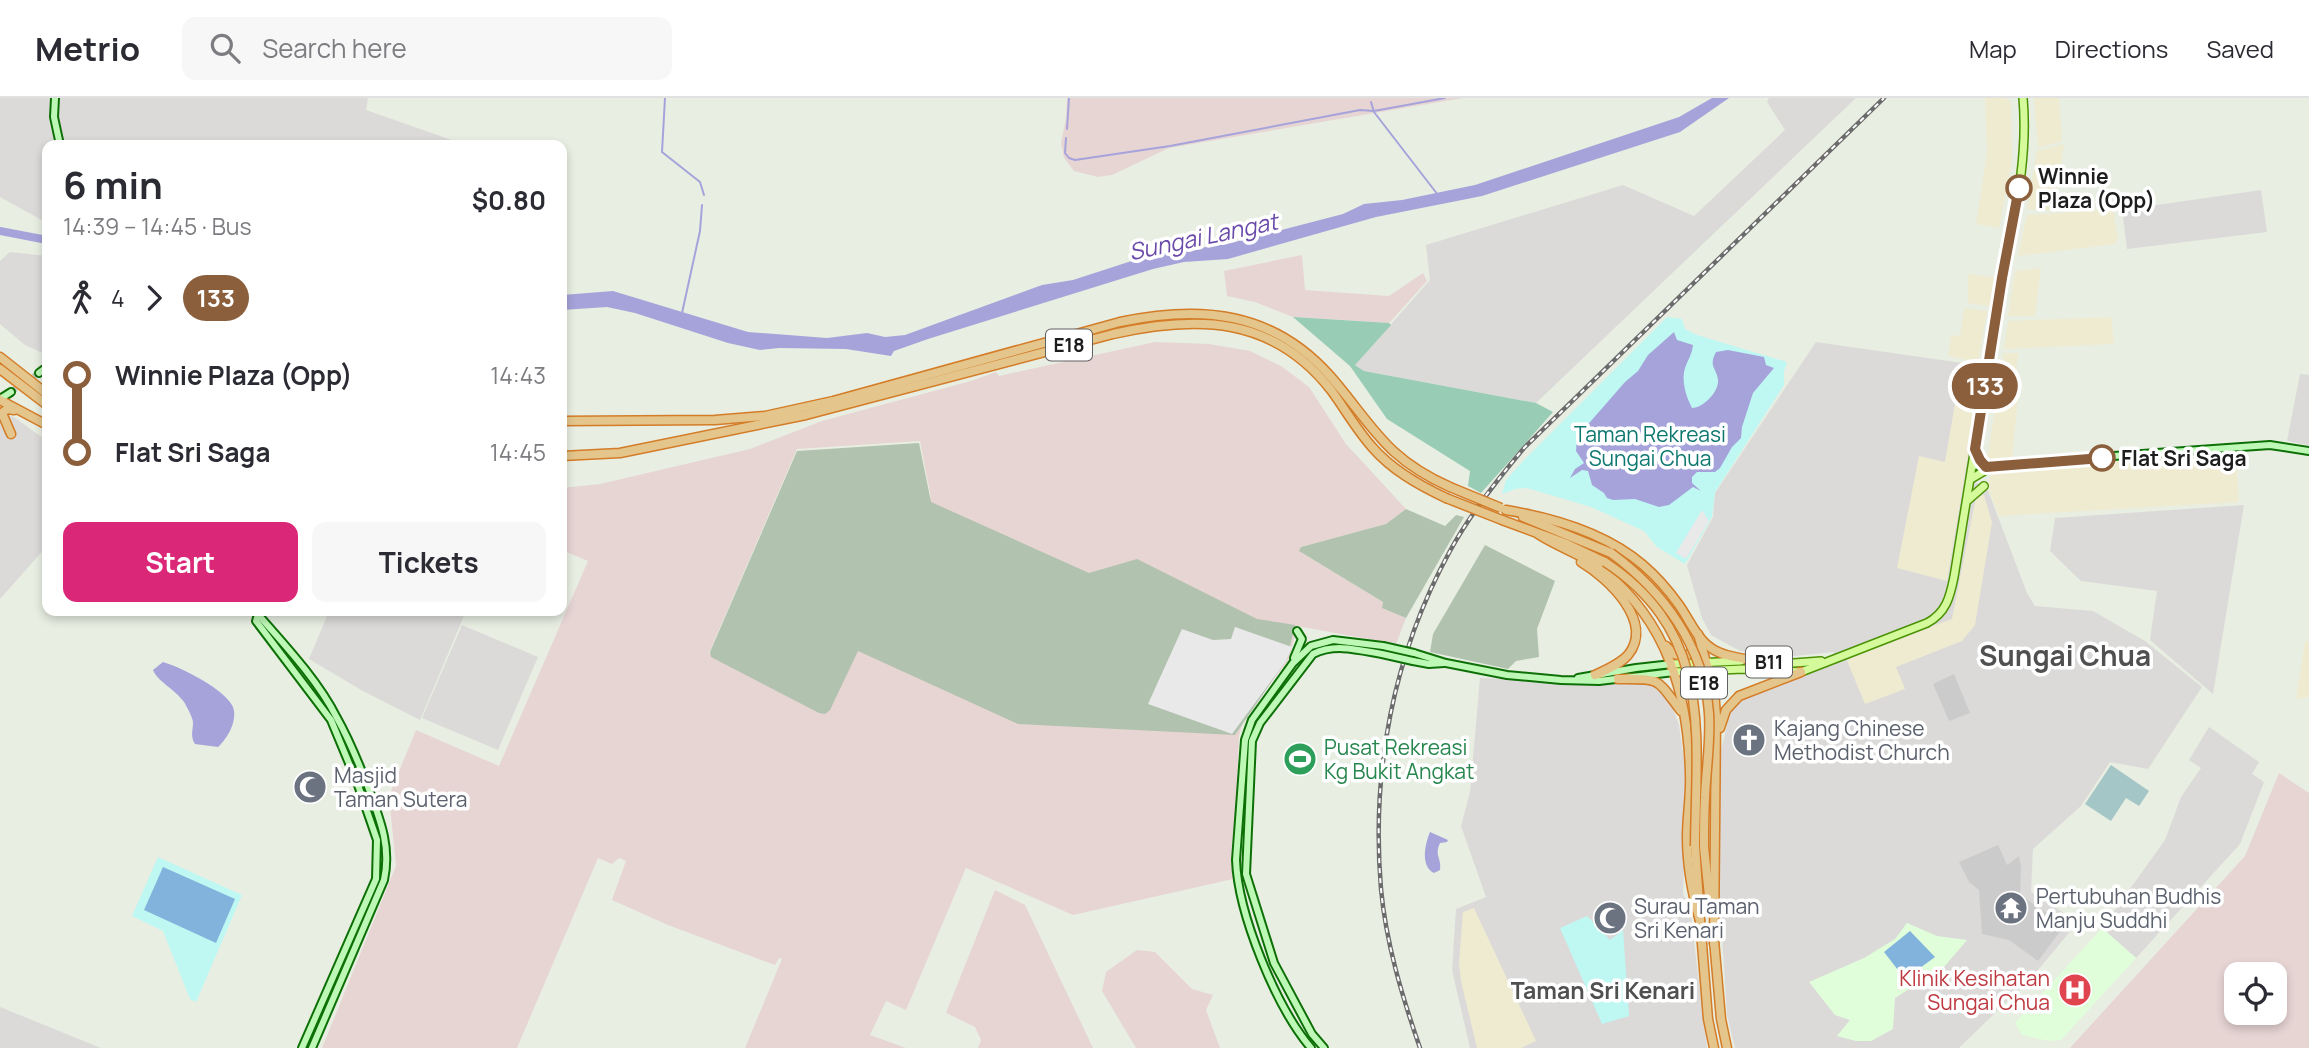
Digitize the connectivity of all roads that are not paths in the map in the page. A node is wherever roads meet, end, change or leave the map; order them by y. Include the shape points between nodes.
1 (55, 98) edge
2 (2023, 98) edge
3 (59, 140) edge
4 (0, 357) edge
5 (0, 369) edge
6 (42, 371) edge
7 (39, 373) tunnel mouth
8 (42, 390) edge
9 (11, 392) tunnel mouth
10 (0, 399) edge
11 (42, 401) edge
12 (23, 413) junction
13 (567, 421) edge
14 (42, 422) edge
15 (11, 434) dead end
16 (1975, 449) junction
17 (2309, 451) edge
18 (567, 456) edge
19 (1973, 467) junction
20 (1989, 467) junction
21 (1970, 480) junction
22 (1984, 486) dead end
23 (1967, 501) junction
24 (1503, 509) junction
25 (1538, 534) junction
26 (1556, 545) junction
27 (257, 616) edge
28 (260, 616) edge
29 (1297, 631) dead end
30 (1698, 634) junction
31 (1665, 644) junction
32 (1382, 650) junction
33 (1831, 659) junction
34 (1758, 661) junction
35 (1293, 663) junction
36 (1708, 666) junction
37 (1673, 668) junction
38 (1801, 672) junction
39 (1595, 675) junction
40 (1618, 679) junction
41 (1573, 680) junction
42 (1714, 690) junction
43 (1681, 702) junction
44 (1683, 713) junction
45 (1717, 744) junction
46 (1700, 846) junction
47 (1700, 921) junction
48 (1714, 944) junction
49 (302, 1048) edge
50 (312, 1048) edge
51 (1311, 1048) edge
52 (1324, 1048) edge
53 (1714, 1048) edge
54 (1727, 1048) edge

1 - 3 street
2 - 16 main road, B11 via 2023,165
4 - 8 highway
5 - 11 highway
6 - 7 street
9 - 10 street
10 - 12 highway
12 - 14 highway
12 - 15 highway via 7,409 2,413
13 - 24 highway, E18, bridge via 765,415 1121,323 1208,313 1247,320 1299,348 1331,377 1392,452 1427,477
16 - 19 main road, B11
16 - 20 main road
17 - 20 street via 2270,445
18 - 25 highway, E18, bridge via 667,446 806,415 1125,331 1205,322 1251,332 1292,354 1318,375 1389,463 1423,487
19 - 20 street
19 - 21 main road, B11
20 - 21 main road
21 - 23 main road, B11
22 - 23 main road
23 - 33 main road, B11 via 1950,595 1942,613
24 - 30 highway via 1595,535 1619,547 1664,586
24 - 46 highway, E18, bridge via 1611,553 1646,581 1673,614 1701,673 1709,713
25 - 26 highway
25 - 46 highway, E18, bridge via 1605,562 1635,586 1678,646 1692,684
26 - 31 highway via 1592,562 1618,583
26 - 39 highway via 1602,578 1633,618 1636,635 1630,652
27 - 49 street via 331,720 377,841 376,879
28 - 50 street via 336,715 357,757 382,825 388,856 380,890
29 - 35 street via 1302,639
30 - 31 highway via 1699,644 1689,656 1679,656
30 - 34 highway via 1718,652
30 - 36 highway
31 - 37 highway
32 - 35 street via 1325,640
32 - 41 street, bridge via 1429,664
32 - 52 street via 1340,648 1313,654 1252,741 1246,874 1274,963
33 - 34 main road, B11
33 - 38 main road, B11
34 - 36 main road, B11
35 - 51 street via 1247,730 1236,872 1261,961
36 - 37 main road
36 - 38 main road, B11
36 - 42 highway
37 - 39 street
37 - 40 street
37 - 43 highway
38 - 45 highway via 1732,702
39 - 41 street
40 - 41 street
40 - 44 highway via 1658,682
42 - 43 highway via 1695,681 1686,687
42 - 45 highway
43 - 44 highway
44 - 47 highway via 1690,770 1688,872
45 - 48 highway
46 - 47 highway, E18
46 - 48 highway, E18
47 - 53 highway, E18
48 - 54 highway, E18

